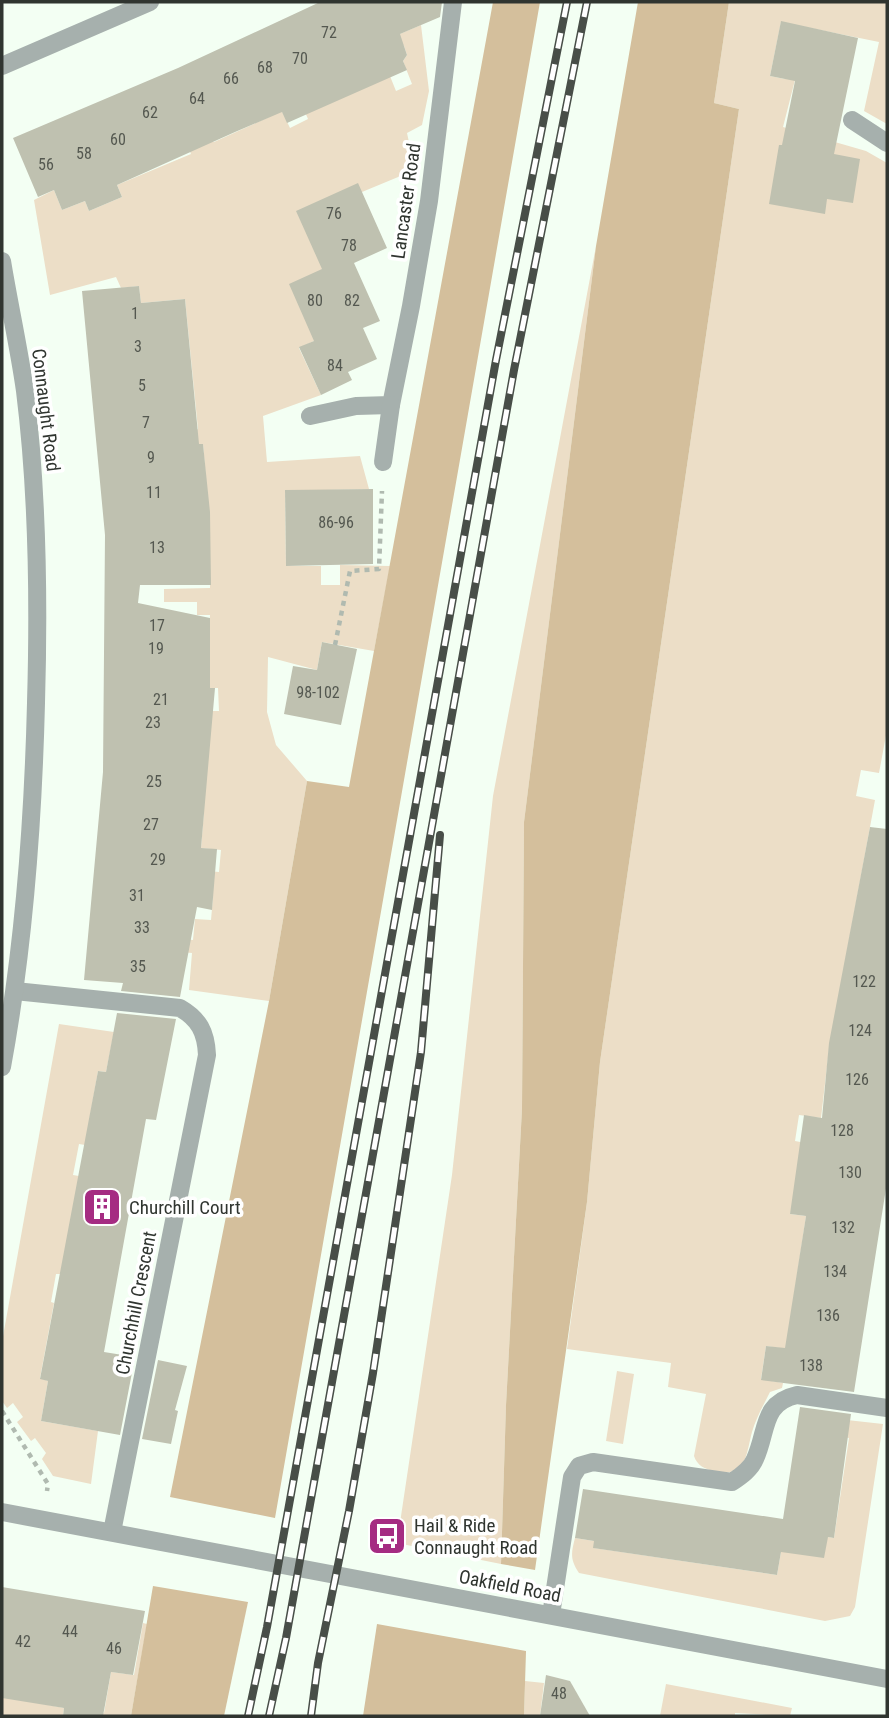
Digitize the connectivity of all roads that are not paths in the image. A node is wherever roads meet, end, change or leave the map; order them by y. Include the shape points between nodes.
1 (150, 2) edge
2 (453, 2) edge
3 (2, 66) edge
4 (852, 120) dead end
5 (887, 144) edge
6 (2, 261) edge
7 (391, 405) junction
8 (310, 416) dead end
9 (383, 462) road end
10 (15, 992) junction
11 (2, 1067) edge
12 (887, 1408) edge
13 (2, 1512) edge
14 (112, 1532) junction
15 (551, 1615) junction
16 (887, 1679) edge

1 - 3 street
2 - 7 street, Lancaster Road via 429,201
4 - 5 street
6 - 10 street, Connaught Road via 25,390 35,497 38,610 35,765
7 - 8 street via 356,406
7 - 9 street, Lancaster Road
10 - 11 street, Connaught Road
10 - 14 street, Churchhill Crescent via 180,1008 201,1026 206,1040 207,1055
12 - 15 street via 797,1395 783,1398 771,1410 755,1461 732,1482 593,1462 579,1466 572,1478
13 - 14 street, Oakfield Road
14 - 15 street, Oakfield Road
15 - 16 street, Oakfield Road

